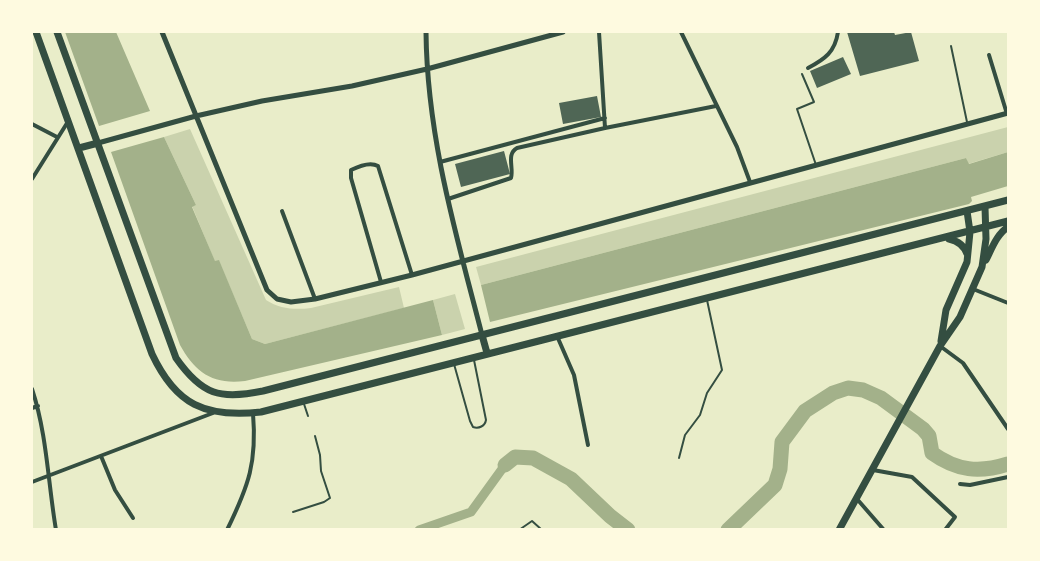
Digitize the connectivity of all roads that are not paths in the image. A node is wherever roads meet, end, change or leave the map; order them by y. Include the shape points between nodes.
1 (36, 32) edge
2 (57, 32) edge
3 (162, 32) edge
4 (426, 32) edge
5 (563, 32) edge
6 (599, 32) edge
7 (681, 32) edge
8 (838, 32) edge
9 (951, 46) dead end
10 (989, 55) dead end
11 (427, 69) junction
12 (808, 69) dead end
13 (802, 75) dead end
14 (716, 106) junction
15 (1008, 113) edge
16 (196, 116) junction
17 (605, 118) junction
18 (69, 120) junction
19 (32, 124) edge
20 (968, 124) junction
21 (605, 128) junction
22 (57, 137) junction
23 (98, 143) junction
24 (80, 148) junction
25 (439, 163) junction
26 (816, 165) junction
27 (32, 179) edge
28 (750, 182) junction
29 (448, 199) junction
30 (1008, 200) edge
31 (985, 207) junction
32 (282, 211) dead end
33 (967, 211) junction
34 (1008, 221) edge
35 (987, 227) junction
36 (1008, 227) edge
37 (970, 232) junction
38 (944, 238) junction
39 (463, 261) junction
40 (967, 262) junction
41 (982, 267) junction
42 (412, 275) junction
43 (382, 283) junction
44 (973, 288) junction
45 (706, 297) junction
46 (315, 298) junction
47 (1008, 303) edge
48 (482, 335) junction
49 (556, 336) junction
50 (940, 346) junction
51 (487, 353) junction
52 (473, 357) junction
53 (454, 362) junction
54 (32, 389) edge
55 (303, 401) junction
56 (38, 406) junction
57 (32, 408) edge
58 (214, 413) junction
59 (254, 413) junction
60 (308, 416) dead end
61 (1008, 429) edge
62 (315, 436) dead end
63 (588, 445) dead end
64 (101, 456) junction
65 (679, 458) dead end
66 (873, 470) junction
67 (47, 477) junction
68 (1008, 477) edge
69 (32, 482) edge
70 (960, 484) dead end
71 (857, 500) junction
72 (293, 512) dead end
73 (133, 518) dead end
74 (56, 530) edge
75 (227, 530) edge
76 (519, 530) edge
77 (542, 530) edge
78 (839, 530) edge
79 (885, 530) edge
80 (945, 530) edge

1 - 18 main road
2 - 23 main road
3 - 16 street
4 - 11 street
5 - 11 street
6 - 17 street
7 - 14 street
8 - 12 street via 831,53
9 - 20 lane
10 - 15 street
11 - 16 street
11 - 25 street
13 - 26 lane via 814,102 797,109
14 - 21 street
14 - 28 street
15 - 20 street
16 - 23 street
16 - 46 street via 267,290 277,299 291,302
17 - 21 street
17 - 25 street
18 - 22 street
18 - 24 main road
19 - 22 street
20 - 26 street
21 - 29 street via 514,150 511,178
22 - 27 street
23 - 24 main road
23 - 48 main road via 176,358 204,388 237,397
24 - 58 main road via 161,373 187,400
25 - 29 street
26 - 28 street
28 - 39 street
29 - 39 street
30 - 31 main road
31 - 33 main road
31 - 35 main road
32 - 46 street
33 - 37 main road
33 - 48 main road
34 - 35 main road
35 - 37 main road
35 - 41 main road
36 - 41 main road
37 - 38 main road
37 - 40 main road
38 - 40 main road via 962,245
38 - 45 main road
39 - 42 street
39 - 48 street
40 - 50 main road via 946,310
41 - 44 main road
42 - 43 street
42 - 43 street via 378,166 363,166 351,170 351,178
43 - 46 street
44 - 47 street
44 - 50 main road via 960,317
45 - 49 main road
45 - 65 lane via 722,370 700,415 685,435
48 - 51 main road
49 - 51 main road
49 - 63 street via 574,375
50 - 61 street via 963,363
50 - 66 main road
51 - 52 main road
52 - 53 main road
52 - 53 lane via 486,420 480,427 473,427 470,421
53 - 55 main road
54 - 56 street
55 - 59 main road
55 - 60 lane
56 - 57 street
56 - 67 street
58 - 59 main road
58 - 64 street
59 - 75 street via 253,464
62 - 72 lane via 330,498
64 - 67 street
64 - 73 street via 115,490
66 - 71 main road
66 - 80 street via 912,477 955,517
67 - 69 street
67 - 74 street
68 - 70 street
71 - 78 main road
71 - 79 street
76 - 77 lane via 532,521

